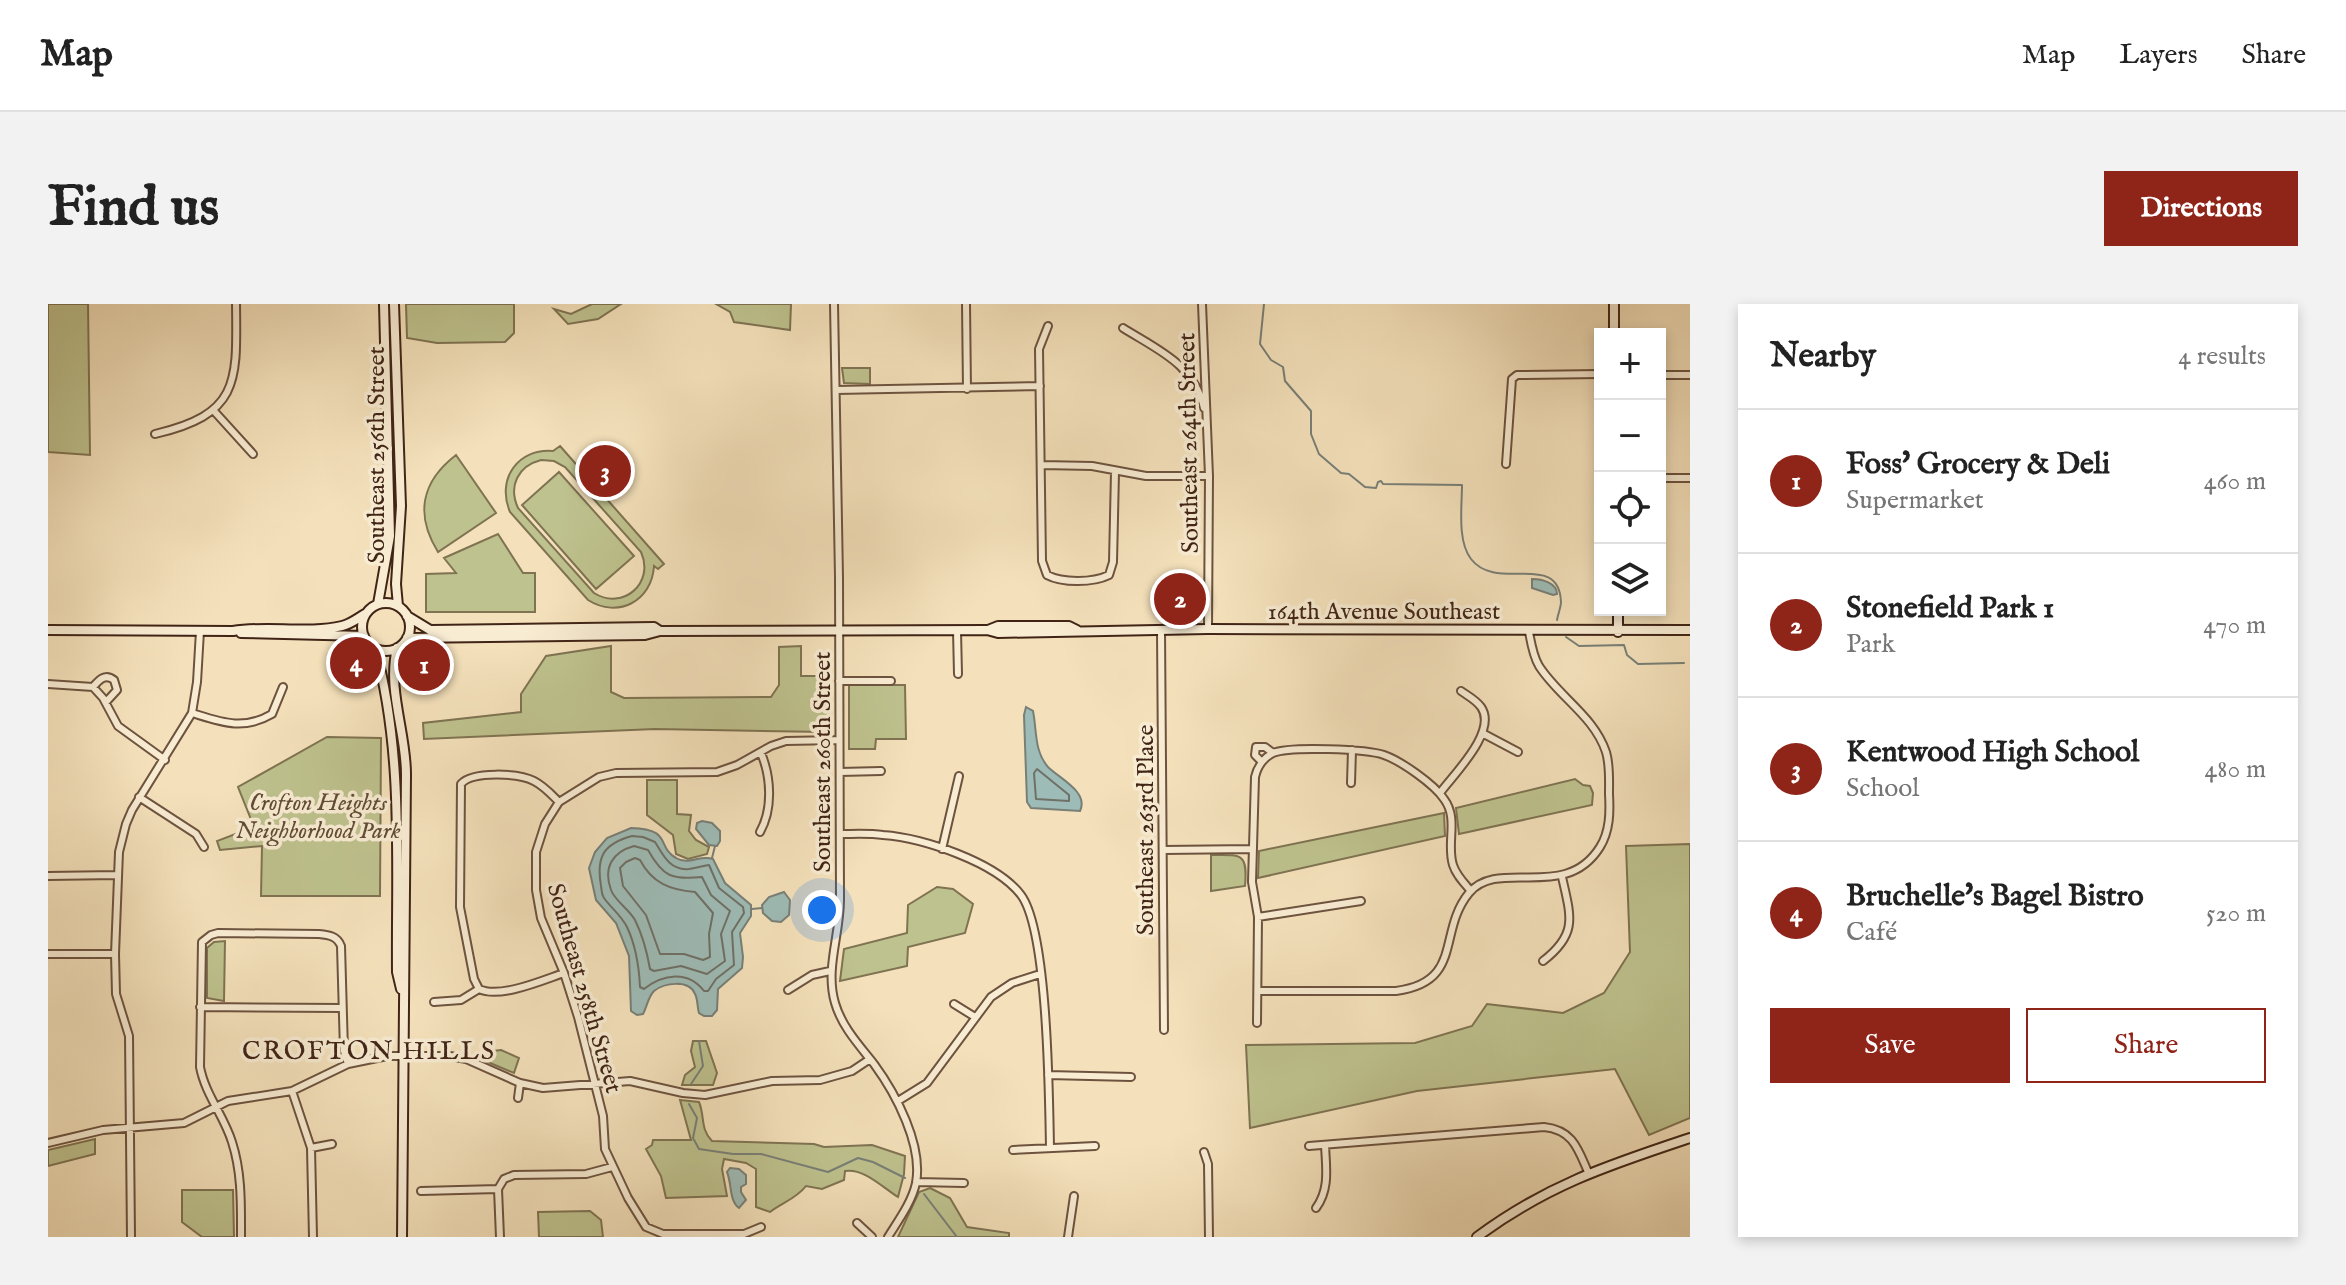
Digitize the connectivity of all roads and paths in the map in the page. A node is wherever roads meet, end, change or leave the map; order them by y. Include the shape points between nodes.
1 (236, 304) edge
2 (384, 304) edge
3 (394, 304) edge
4 (834, 304) edge
5 (966, 304) edge
6 (1202, 304) edge
7 (1614, 304) edge
8 (1048, 326) dead end
9 (1123, 328) dead end
10 (1614, 328) edge
11 (1594, 374) edge
12 (1666, 375) edge
13 (1690, 375) edge
14 (1040, 386) junction
15 (967, 389) junction
16 (836, 390) junction
17 (214, 411) junction
18 (1208, 423) junction
19 (155, 434) dead end
20 (253, 454) dead end
21 (389, 460) junction
22 (1506, 464) dead end
23 (1042, 465) junction
24 (400, 471) junction
25 (1115, 472) junction
26 (1209, 476) junction
27 (1666, 478) edge
28 (1690, 478) edge
29 (378, 604) junction
30 (398, 606) junction
31 (365, 614) junction
32 (407, 616) junction
33 (1618, 616) edge
34 (1208, 629) junction
35 (48, 630) edge
36 (1161, 630) junction
37 (1690, 630) edge
38 (200, 631) junction
39 (233, 631) junction
40 (660, 631) junction
41 (839, 631) junction
42 (957, 631) junction
43 (1529, 632) junction
44 (1618, 632) junction
45 (364, 636) junction
46 (407, 638) junction
47 (375, 648) junction
48 (397, 648) junction
49 (958, 674) dead end
50 (839, 681) junction
51 (891, 681) dead end
52 (48, 684) edge
53 (93, 687) junction
54 (283, 687) dead end
55 (1461, 691) dead end
56 (106, 702) junction
57 (192, 713) junction
58 (1484, 734) junction
59 (839, 740) junction
60 (1352, 750) junction
61 (1518, 752) dead end
62 (761, 753) junction
63 (1271, 754) junction
64 (165, 760) junction
65 (1262, 762) junction
66 (881, 771) dead end
67 (840, 772) junction
68 (959, 776) dead end
69 (1351, 783) dead end
70 (1440, 793) junction
71 (139, 797) junction
72 (559, 802) junction
73 (760, 832) dead end
74 (840, 834) junction
75 (204, 847) dead end
76 (942, 849) junction
77 (1253, 849) junction
78 (1163, 850) junction
79 (117, 875) junction
80 (48, 876) edge
81 (1562, 877) junction
82 (1471, 891) junction
83 (1361, 901) dead end
84 (1258, 917) junction
85 (48, 954) edge
86 (115, 954) junction
87 (1543, 961) dead end
88 (830, 971) junction
89 (564, 973) junction
90 (1040, 974) junction
91 (479, 989) junction
92 (788, 990) dead end
93 (1258, 991) junction
94 (402, 992) junction
95 (434, 1002) dead end
96 (954, 1004) dead end
97 (200, 1007) junction
98 (342, 1008) junction
99 (975, 1017) junction
100 (1257, 1023) dead end
101 (1164, 1030) dead end
102 (402, 1055) junction
103 (870, 1059) junction
104 (348, 1064) junction
105 (1048, 1075) junction
106 (1131, 1077) dead end
107 (520, 1083) junction
108 (596, 1083) junction
109 (292, 1091) junction
110 (518, 1098) dead end
111 (898, 1101) junction
112 (216, 1108) junction
113 (129, 1128) junction
114 (1690, 1138) edge
115 (48, 1143) edge
116 (332, 1144) dead end
117 (1325, 1145) junction
118 (1095, 1146) dead end
119 (1309, 1146) dead end
120 (311, 1148) junction
121 (1050, 1148) junction
122 (1013, 1150) dead end
123 (1204, 1152) dead end
124 (612, 1167) junction
125 (1588, 1172) junction
126 (916, 1182) junction
127 (964, 1183) dead end
128 (498, 1189) junction
129 (421, 1191) dead end
130 (1074, 1196) dead end
131 (1316, 1208) dead end
132 (857, 1223) dead end
133 (761, 1227) dead end
134 (131, 1237) edge
135 (241, 1237) edge
136 (313, 1237) edge
137 (402, 1237) edge
138 (500, 1237) edge
139 (872, 1237) edge
140 (888, 1237) edge
141 (1068, 1237) edge
142 (1209, 1237) edge
143 (1477, 1237) edge

1 - 17 street via 233,377
2 - 21 street, Southeast 256th Street
3 - 24 street, Southeast 256th Street
4 - 16 street, Southeast 260th Street
5 - 15 street
6 - 18 street, Southeast 264th Street
7 - 10 street
8 - 14 street via 1039,349
9 - 18 street via 1148,341 1195,381
11 - 22 street via 1512,379
12 - 13 street
14 - 15 street
14 - 23 street
15 - 16 street
16 - 41 street, Southeast 260th Street
17 - 19 street via 192,424
17 - 20 street
18 - 26 street, Southeast 264th Street
21 - 24 street
21 - 29 street, Southeast 256th Street via 390,536
23 - 25 street
23 - 25 street via 1042,561 1047,575 1056,580 1109,575
24 - 30 street, Southeast 256th Street
25 - 26 street
26 - 34 street, Southeast 264th Street
27 - 28 street
29 - 30 street
29 - 31 street
30 - 32 street
31 - 39 street via 332,627
31 - 45 street
32 - 40 street, 164th Avenue Southeast via 430,630
32 - 46 street
33 - 44 street
34 - 36 street, 164th Avenue Southeast
34 - 43 street, 164th Avenue Southeast
35 - 38 street
36 - 42 street, 164th Avenue Southeast
36 - 78 street, Southeast 263rd Place
37 - 44 street, 164th Avenue Southeast
38 - 39 street
38 - 57 street
39 - 45 street
40 - 41 street, 164th Avenue Southeast
40 - 46 street, 164th Avenue Southeast
41 - 42 street, 164th Avenue Southeast
41 - 50 street, Southeast 260th Street
42 - 49 street
43 - 44 street, 164th Avenue Southeast
43 - 81 street via 1538,664 1590,722 1609,770 1609,826 1602,844 1593,857
45 - 47 street
46 - 48 street
47 - 48 street
47 - 94 street via 394,751 397,972
48 - 94 street via 394,681 406,761
50 - 51 street
50 - 59 street, Southeast 260th Street
52 - 53 street
53 - 56 street
53 - 56 street via 102,677 114,680 117,690
54 - 57 street via 272,714 249,724 228,725
55 - 58 street via 1480,706
56 - 64 street via 118,726
57 - 64 street
58 - 61 street
58 - 70 street
59 - 62 street via 786,741
59 - 67 street, Southeast 260th Street
60 - 63 street
60 - 69 street
60 - 70 street via 1383,754
62 - 72 street via 717,772 608,775
62 - 73 street via 768,774 768,811
63 - 65 street
63 - 65 street via 1256,747
64 - 71 street
65 - 77 street via 1255,777
66 - 67 street
67 - 74 street, Southeast 260th Street
68 - 76 street
70 - 82 street via 1451,813 1452,862
71 - 75 street via 196,834
71 - 79 street via 121,838
72 - 89 street, Southeast 258th Street via 541,832 535,875 541,918
72 - 91 street via 521,777 476,775 463,780 460,907
74 - 76 street via 882,834
74 - 88 street, Southeast 260th Street via 840,911
76 - 90 street via 1001,874 1022,895 1035,928
77 - 78 street
77 - 84 street
78 - 101 street, Southeast 263rd Place
79 - 80 street
79 - 86 street
81 - 82 street via 1497,879
81 - 87 street via 1568,934 1562,947
82 - 93 street via 1440,971 1418,987
83 - 84 street
84 - 93 street
85 - 86 street
86 - 113 street via 116,994 129,1036
88 - 92 street
88 - 103 street, Southeast 260th Street via 838,1013
89 - 91 street via 501,992
89 - 108 street, Southeast 258th Street
90 - 99 street via 1003,989
90 - 105 street
91 - 95 street via 461,1000
93 - 100 street
94 - 102 street
96 - 99 street
97 - 98 street
97 - 98 street via 200,949 204,939 218,933 333,937 341,946
97 - 112 street via 200,1067
98 - 104 street
99 - 111 street via 927,1083
102 - 104 street
102 - 107 street via 466,1059
102 - 137 street
103 - 108 street via 852,1071 820,1080 772,1081 705,1095 630,1081
103 - 111 street, Southeast 260th Street
104 - 109 street
105 - 106 street
105 - 121 street
107 - 108 street via 568,1088
107 - 110 street
108 - 124 street, Southeast 258th Street
109 - 112 street via 244,1097
109 - 120 street
111 - 126 street, Southeast 260th Street via 910,1132
112 - 113 street via 184,1123
112 - 135 street via 232,1140 240,1175
113 - 115 street
113 - 134 street
114 - 125 street
116 - 120 street
117 - 119 street
117 - 125 street via 1544,1127 1571,1137
117 - 131 street via 1326,1187
118 - 121 street
120 - 136 street
121 - 122 street
123 - 142 street
124 - 128 street via 586,1174 514,1175
124 - 133 street, Southeast 258th Street via 646,1227 663,1234 744,1234
125 - 143 street
126 - 127 street
126 - 140 street, Southeast 260th Street
128 - 129 street
128 - 138 street
130 - 141 street
132 - 139 street

